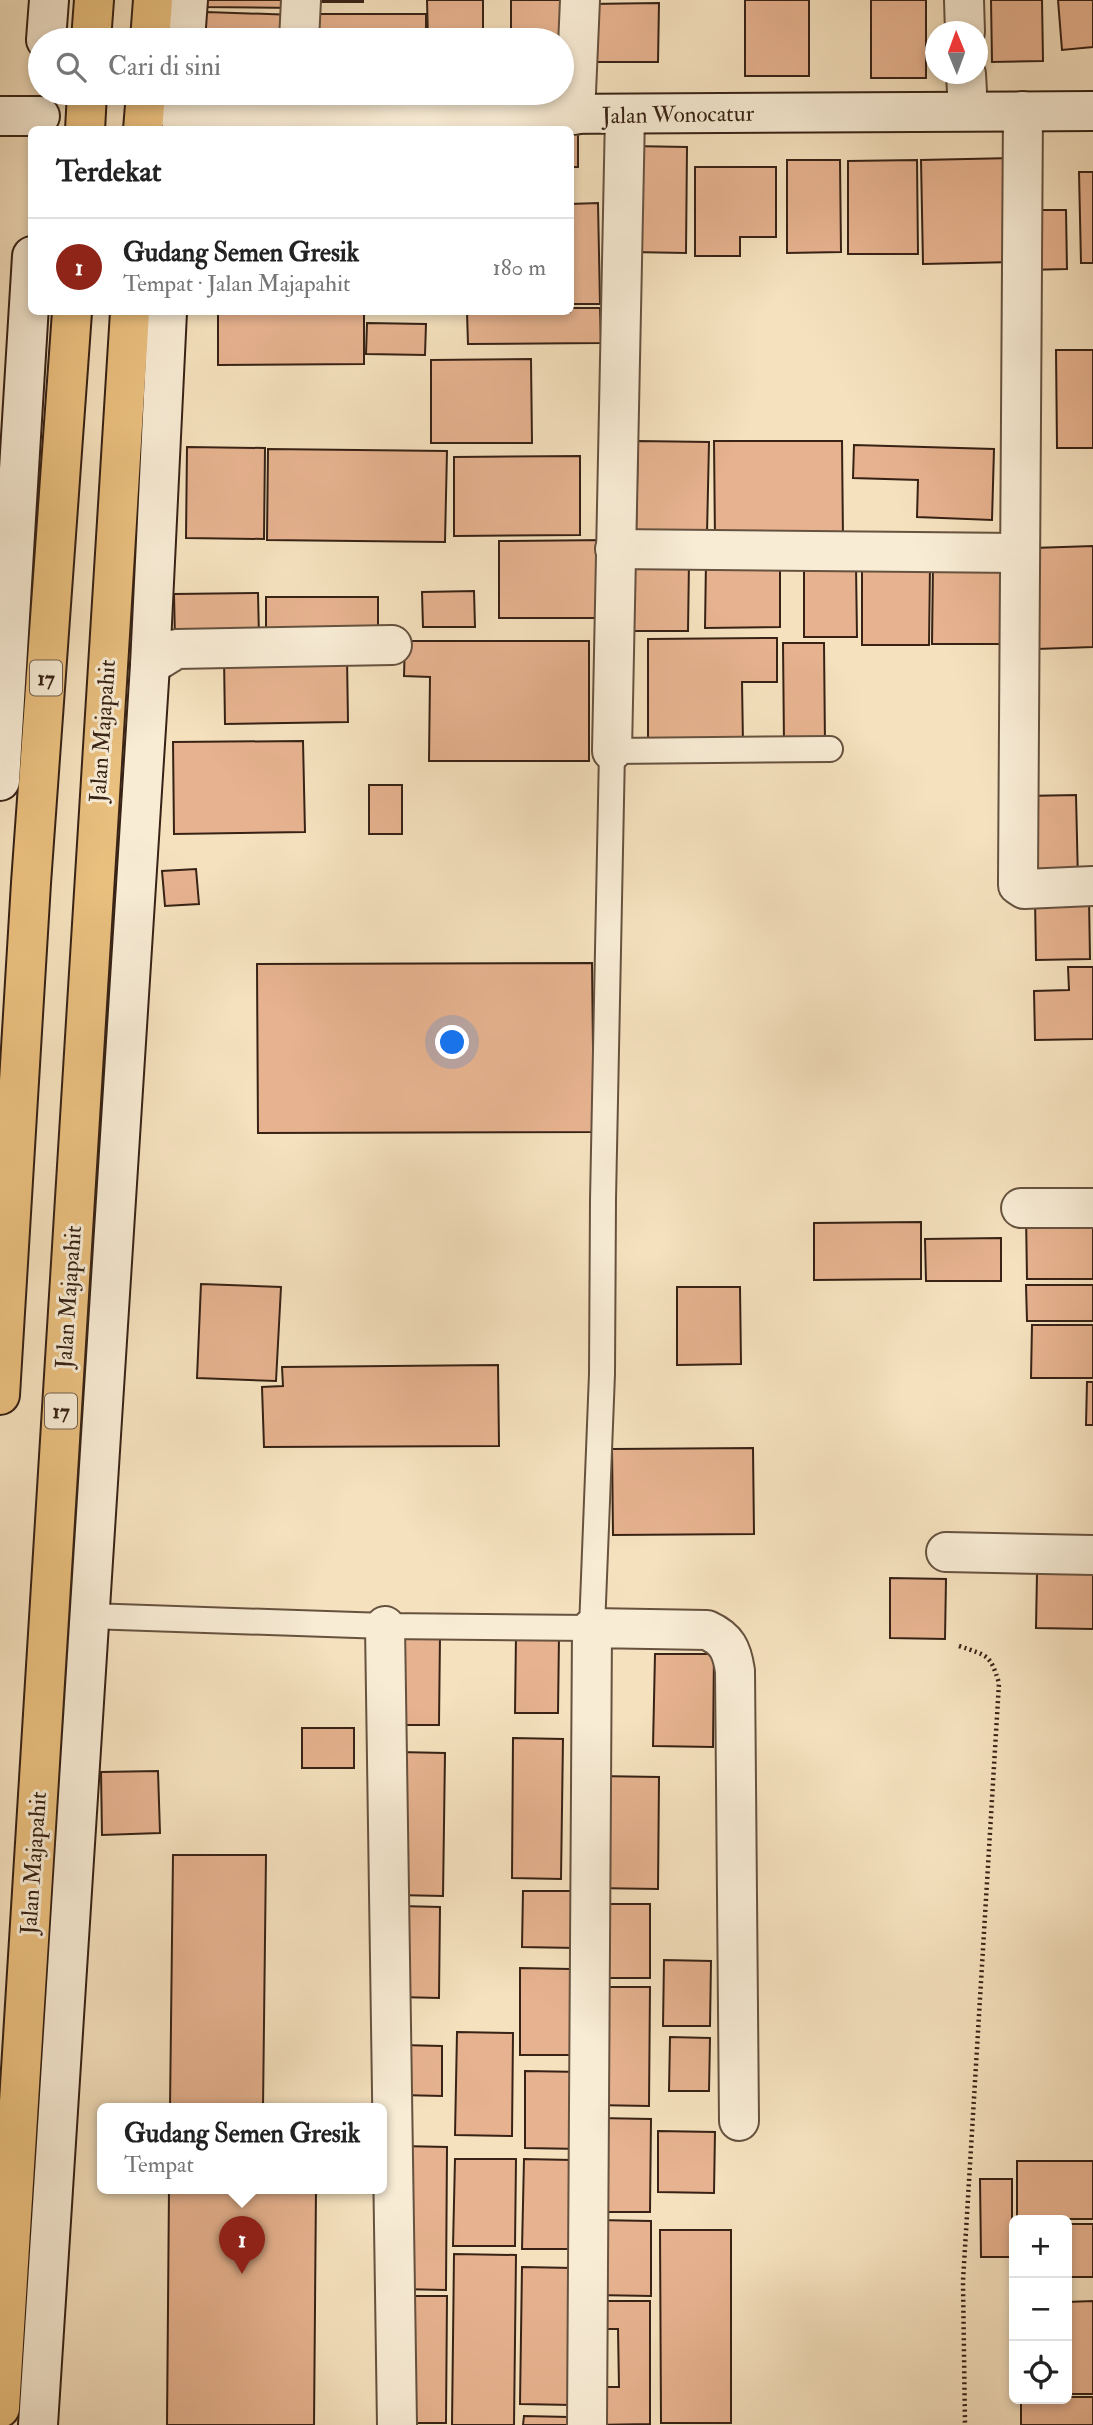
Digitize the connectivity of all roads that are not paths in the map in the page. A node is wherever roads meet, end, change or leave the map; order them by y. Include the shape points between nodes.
1 (49, 0) edge
2 (94, 0) edge
3 (153, 0) edge
4 (188, 0) edge
5 (301, 0) edge
6 (580, 0) edge
7 (964, 0) edge
8 (965, 21) edge
9 (47, 28) edge
10 (92, 28) edge
11 (151, 28) edge
12 (186, 28) edge
13 (300, 28) edge
14 (967, 92) edge
15 (87, 105) edge
16 (145, 105) edge
17 (284, 105) edge
18 (322, 105) edge
19 (1023, 111) junction
20 (1093, 111) edge
21 (40, 113) edge
22 (180, 113) edge
23 (575, 115) junction
24 (625, 115) junction
25 (0, 116) edge
26 (85, 126) edge
27 (143, 126) edge
28 (28, 315) edge
29 (72, 315) edge
30 (130, 315) edge
31 (167, 315) edge
32 (615, 550) junction
33 (1020, 553) junction
34 (391, 645) dead end
35 (150, 665) junction
36 (830, 749) dead end
37 (612, 751) junction
38 (0, 781) edge
39 (93, 882) junction
40 (32, 883) junction
41 (1093, 886) edge
42 (23, 1021) junction
43 (85, 1023) junction
44 (1021, 1208) dead end
45 (1093, 1208) edge
46 (0, 1395) edge
47 (946, 1552) dead end
48 (1093, 1555) edge
49 (89, 1616) junction
50 (386, 1626) junction
51 (592, 1628) junction
52 (739, 2121) dead end
53 (0, 2408) edge
54 (38, 2425) edge
55 (397, 2425) edge
56 (587, 2425) edge

1 - 9 street
2 - 10 highway
3 - 11 highway
4 - 12 street
5 - 13 street
6 - 23 street
7 - 8 street
14 - 19 street, Jalan Wonocatur
14 - 24 street, Jalan Wonocatur
15 - 26 highway
16 - 27 highway
17 - 22 street, Jalan Wonocatur
18 - 23 street, Jalan Wonocatur
19 - 20 street, Jalan Wonocatur
19 - 33 street
21 - 25 street
23 - 24 street, Jalan Wonocatur
24 - 32 street
28 - 38 street
29 - 40 highway, 17
30 - 39 highway, Jalan Majapahit / 17
31 - 35 street
32 - 33 street
32 - 37 street
33 - 41 street via 1018,885 1024,889
34 - 35 street via 176,649
35 - 49 street
36 - 37 lane
37 - 51 lane via 602,1374
39 - 40 highway
39 - 43 highway, Jalan Majapahit / 17
40 - 42 highway, 17
42 - 43 highway
42 - 46 highway, 17
43 - 53 highway, Jalan Majapahit / 17
44 - 45 street
47 - 48 street
49 - 50 lane
49 - 54 street
50 - 51 lane
50 - 55 street
51 - 52 street via 707,1630 732,1650
51 - 56 street

